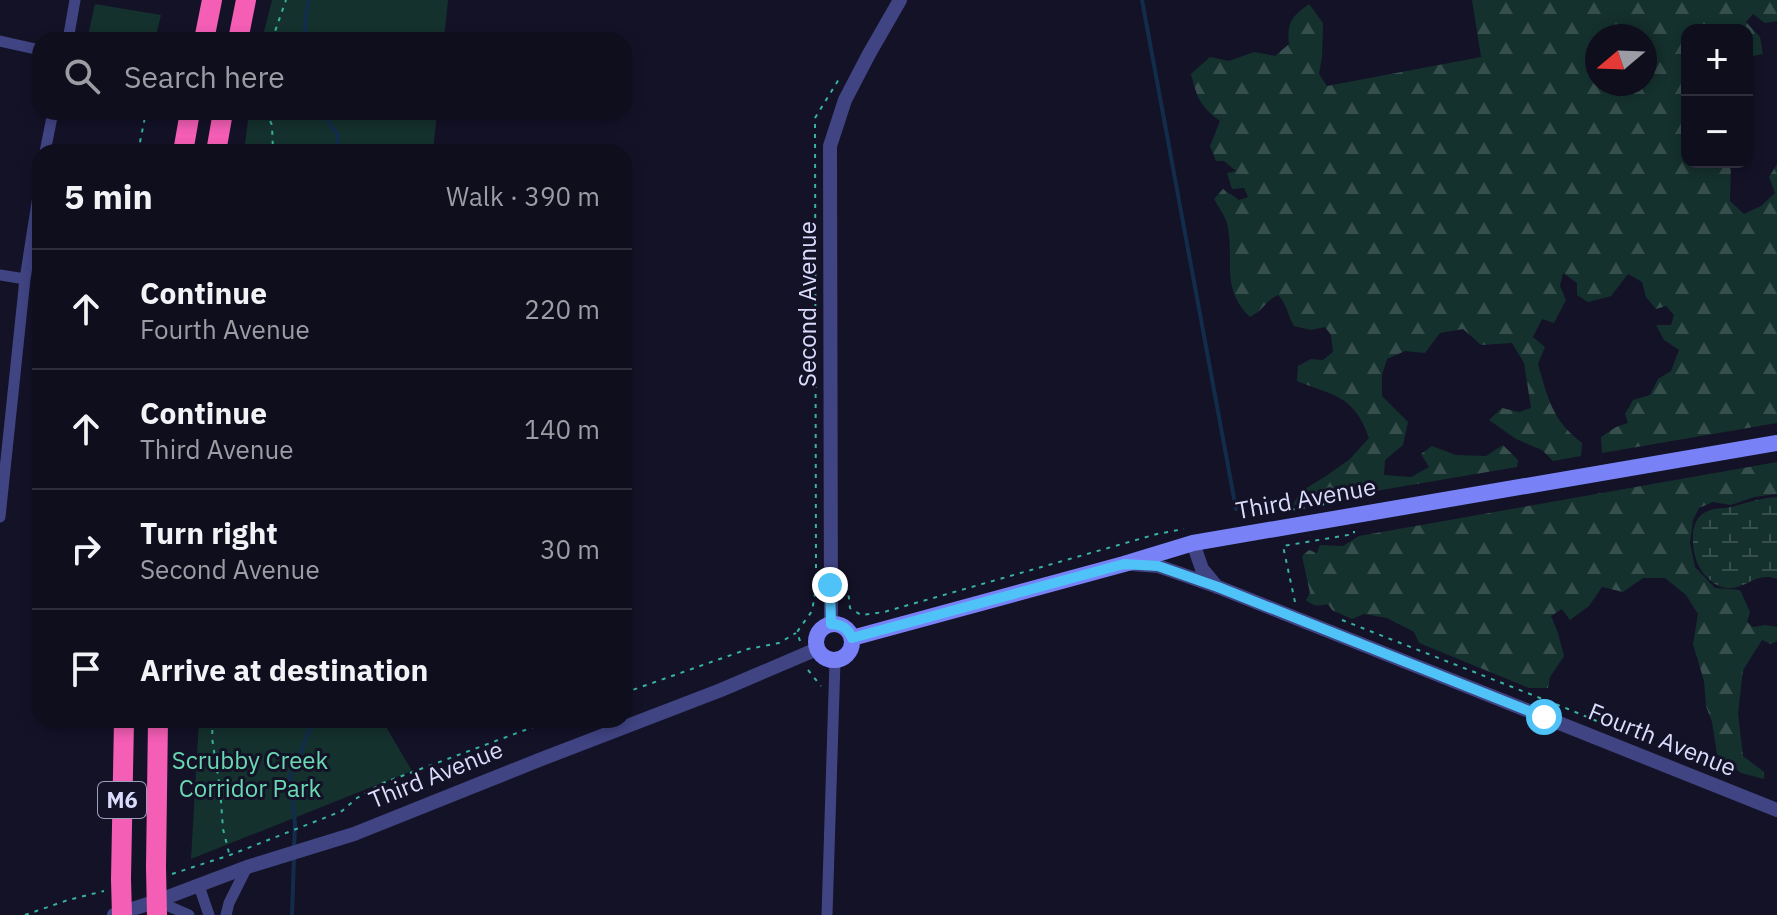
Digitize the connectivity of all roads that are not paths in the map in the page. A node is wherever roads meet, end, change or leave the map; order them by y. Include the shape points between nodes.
1 (75, 0) edge
2 (212, 0) edge
3 (246, 0) edge
4 (900, 0) edge
5 (69, 32) edge
6 (206, 32) edge
7 (240, 32) edge
8 (0, 41) edge
9 (32, 48) edge
10 (51, 120) edge
11 (189, 120) edge
12 (222, 120) edge
13 (47, 144) edge
14 (184, 144) edge
15 (217, 144) edge
16 (32, 234) edge
17 (0, 275) edge
18 (25, 279) junction
19 (1777, 443) edge
20 (2, 474) edge
21 (0, 517) edge
22 (1193, 543) junction
23 (1124, 564) junction
24 (1218, 587) junction
25 (831, 624) junction
26 (852, 638) junction
27 (810, 652) junction
28 (835, 661) junction
29 (632, 724) edge
30 (124, 728) edge
31 (158, 728) edge
32 (622, 728) edge
33 (1777, 810) edge
34 (247, 867) junction
35 (199, 886) junction
36 (157, 908) edge
37 (113, 915) edge
38 (122, 915) edge
39 (189, 915) edge
40 (209, 915) edge
41 (226, 915) edge
42 (827, 915) edge

1 - 5 street
2 - 6 highway
3 - 7 highway
4 - 25 street, Second Avenue via 845,100 830,146
8 - 9 street
10 - 13 street
11 - 14 highway
12 - 15 highway
16 - 18 street
17 - 18 street
18 - 20 street
19 - 22 main road, Third Avenue
20 - 21 street
22 - 23 main road, Third Avenue
22 - 24 street via 1202,569
23 - 24 street, Fourth Avenue via 1158,566
23 - 26 main road, Third Avenue
24 - 33 street, Fourth Avenue
25 - 26 main road via 847,629
25 - 27 main road via 816,635
26 - 28 main road via 848,654
27 - 28 main road
27 - 29 street, Third Avenue
28 - 42 street
30 - 38 highway, M6, bridge
31 - 36 highway, M6, bridge
32 - 34 street, Third Avenue via 354,834
34 - 35 street, Third Avenue
34 - 41 street
35 - 36 street, Third Avenue
35 - 40 street
36 - 37 street, Third Avenue
36 - 39 street

